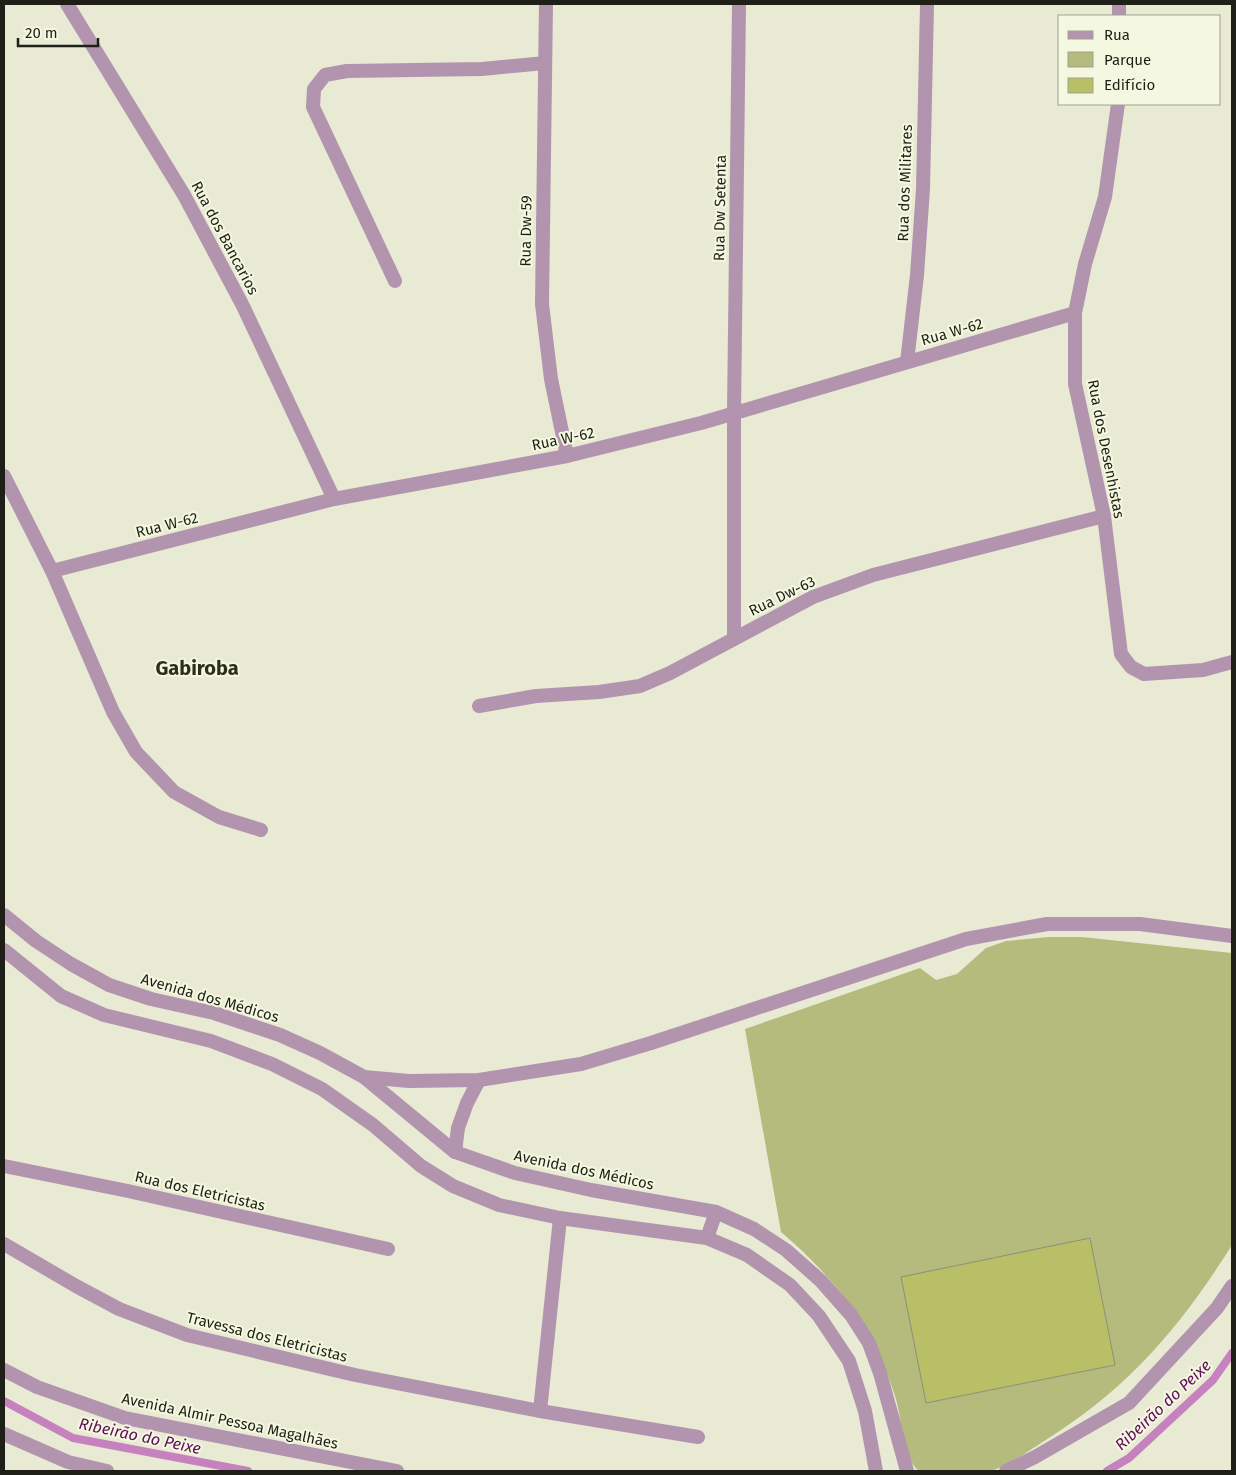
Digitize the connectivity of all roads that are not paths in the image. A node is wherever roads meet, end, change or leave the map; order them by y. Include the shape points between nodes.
1 (67, 4) edge
2 (546, 4) edge
3 (739, 4) edge
4 (927, 4) edge
5 (545, 64) junction
6 (1118, 105) edge
7 (395, 281) dead end
8 (1075, 313) junction
9 (907, 362) junction
10 (734, 412) junction
11 (567, 456) junction
12 (4, 476) edge
13 (334, 499) junction
14 (1104, 516) junction
15 (52, 571) junction
16 (734, 638) junction
17 (1232, 662) edge
18 (479, 706) dead end
19 (261, 830) dead end
20 (4, 915) edge
21 (1232, 936) edge
22 (4, 950) edge
23 (364, 1077) junction
24 (479, 1080) junction
25 (456, 1152) junction
26 (4, 1166) edge
27 (716, 1212) junction
28 (560, 1218) junction
29 (707, 1238) junction
30 (4, 1244) edge
31 (388, 1249) dead end
32 (1232, 1286) edge
33 (4, 1370) edge
34 (540, 1411) junction
35 (4, 1434) edge
36 (698, 1437) dead end
37 (106, 1471) edge
38 (397, 1471) edge
39 (876, 1471) edge
40 (907, 1471) edge
41 (1006, 1471) edge

1 - 13 street, Rua dos Bancarios via 184,195 243,306
2 - 5 street, Rua Dw-59
3 - 10 street, Rua Dw Setenta
4 - 9 street, Rua dos Militares via 922,199
5 - 7 street via 482,69 348,71 325,75 314,89 313,107
5 - 11 street, Rua Dw-59 via 542,304 551,379
6 - 8 street, Rua dos Desenhistas via 1105,197 1084,264
8 - 9 street, Rua W-62
8 - 14 street, Rua dos Desenhistas via 1075,384
9 - 10 street, Rua W-62
10 - 11 street, Rua W-62
10 - 16 street, Rua Dw Setenta
11 - 13 street, Rua W-62
12 - 15 street
13 - 15 street, Rua W-62
14 - 16 street, Rua Dw-63 via 873,575 813,598
14 - 17 street, Rua dos Desenhistas via 1121,654 1131,668 1144,674 1203,670
15 - 19 street via 113,712 136,752 174,792 219,817
16 - 18 street, Rua Dw-63 via 640,686 536,696
20 - 23 street, Avenida dos Médicos via 36,941 109,986 214,1013 280,1035
21 - 24 street via 1140,924 1047,924 966,939 581,1064
22 - 28 street via 61,996 95,1011 211,1042 272,1064 322,1090 373,1125 421,1166 453,1186 499,1205
23 - 24 street via 409,1081
23 - 25 street, Avenida dos Médicos
24 - 25 street via 458,1128
25 - 27 street, Avenida dos Médicos via 515,1173
26 - 31 street, Rua dos Eletricistas
27 - 29 street
27 - 40 street, Avenida dos Médicos via 754,1228 786,1250 822,1282 851,1315 869,1343 880,1372
28 - 29 street
28 - 34 street
29 - 39 street via 747,1255 783,1280 819,1316 849,1361 865,1411
30 - 34 street, Travessa dos Eletricistas via 119,1309 187,1335 354,1375
32 - 41 street via 1217,1308 1129,1403
33 - 38 street, Avenida Almir Pessoa Magalhães via 37,1387 125,1418
34 - 36 street, Travessa dos Eletricistas
35 - 37 street via 68,1462

